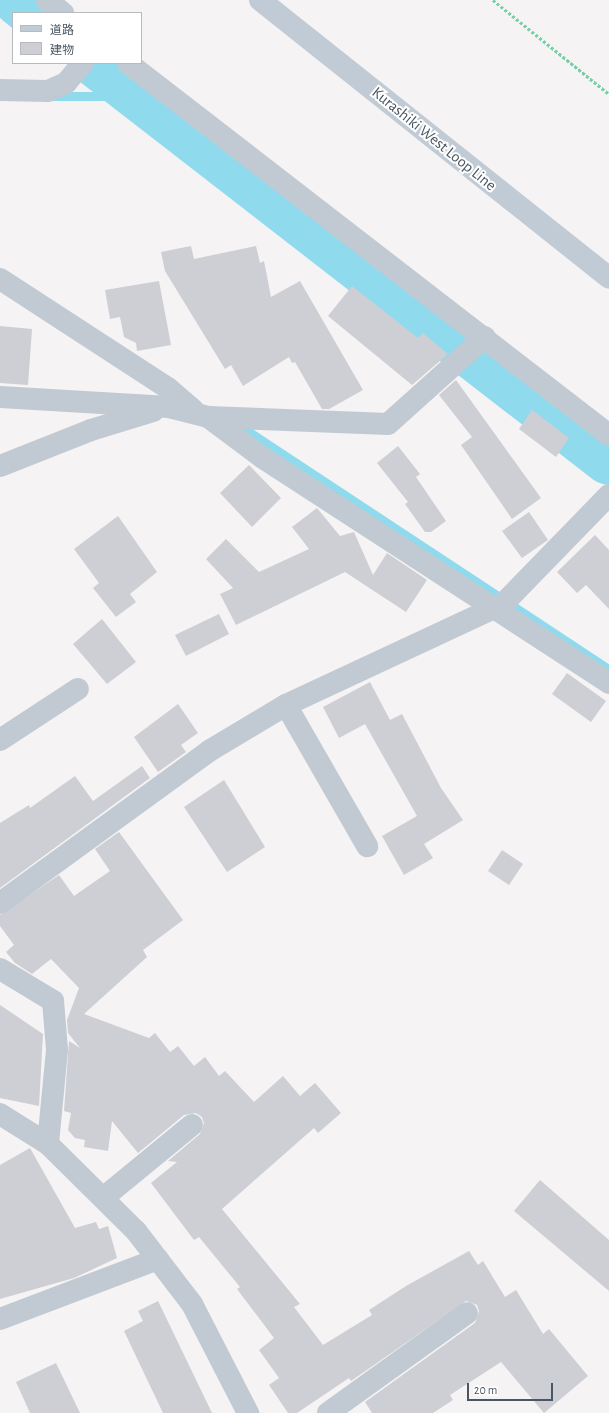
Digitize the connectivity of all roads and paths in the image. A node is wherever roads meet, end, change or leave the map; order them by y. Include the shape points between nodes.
1 (47, 0) edge
2 (260, 0) edge
3 (493, 0) edge
4 (62, 12) edge
5 (82, 64) edge
6 (129, 64) edge
7 (0, 90) edge
8 (609, 94) edge
9 (609, 278) edge
10 (0, 279) edge
11 (481, 342) junction
12 (0, 397) edge
13 (169, 407) junction
14 (200, 414) junction
15 (609, 435) edge
16 (0, 466) edge
17 (609, 495) edge
18 (502, 603) junction
19 (609, 683) edge
20 (78, 689) dead end
21 (286, 705) junction
22 (0, 740) edge
23 (367, 846) dead end
24 (0, 903) edge
25 (0, 969) edge
26 (0, 1114) edge
27 (192, 1125) dead end
28 (48, 1144) junction
29 (103, 1198) junction
30 (158, 1259) junction
31 (467, 1313) dead end
32 (0, 1319) edge
33 (248, 1413) edge
34 (328, 1413) edge

1 - 4 street
2 - 9 main road, Kurashiki West Loop Line
3 - 8 path
5 - 7 street via 66,82 48,91
6 - 11 street
10 - 14 street via 168,388
11 - 14 street via 462,362 388,424
11 - 15 street
12 - 13 street
13 - 14 street
13 - 16 street via 91,430
14 - 18 street via 263,458
17 - 18 street
18 - 19 street
18 - 21 street
20 - 22 street
21 - 23 street
21 - 24 street via 209,751
25 - 28 street via 53,1000 57,1050
26 - 28 street
27 - 29 street
28 - 29 street
29 - 30 street via 136,1231
30 - 32 street
30 - 33 street via 192,1304
31 - 34 street

